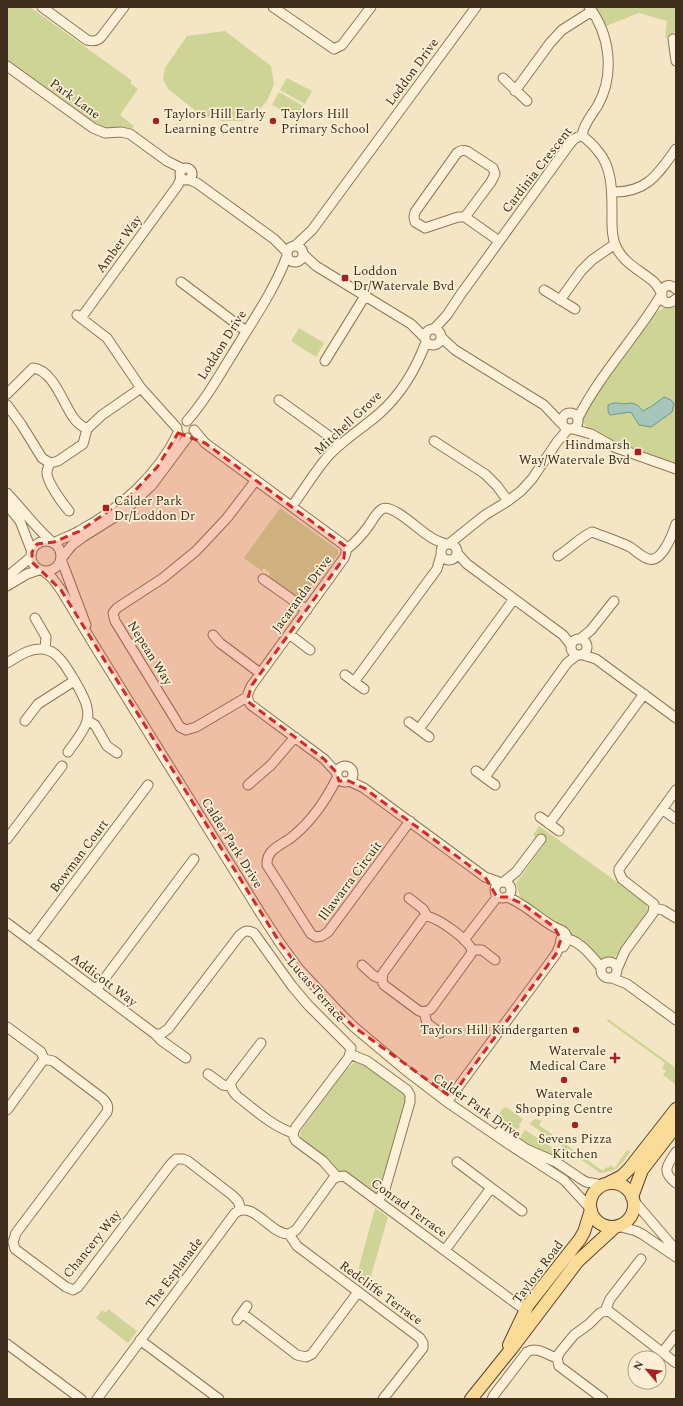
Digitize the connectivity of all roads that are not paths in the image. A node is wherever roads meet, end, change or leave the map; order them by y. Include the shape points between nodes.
1 (42, 7) edge
2 (124, 7) edge
3 (273, 7) edge
4 (371, 7) edge
5 (471, 9) edge
6 (590, 9) edge
7 (673, 39) dead end
8 (676, 61) edge
9 (7, 66) edge
10 (503, 78) dead end
11 (515, 91) junction
12 (527, 101) dead end
13 (582, 135) junction
14 (676, 149) edge
15 (186, 178) junction
16 (612, 192) junction
17 (465, 217) junction
18 (499, 241) junction
19 (615, 244) junction
20 (295, 253) junction
21 (181, 282) dead end
22 (544, 290) dead end
23 (670, 293) edge
24 (365, 296) junction
25 (560, 300) junction
26 (575, 309) dead end
27 (246, 331) junction
28 (433, 337) junction
29 (325, 361) dead end
30 (141, 388) junction
31 (7, 394) edge
32 (279, 400) dead end
33 (7, 405) edge
34 (570, 422) junction
35 (87, 429) junction
36 (186, 429) junction
37 (434, 441) dead end
38 (340, 444) junction
39 (50, 463) junction
40 (676, 469) edge
41 (256, 480) junction
42 (7, 493) edge
43 (508, 501) junction
44 (7, 505) edge
45 (292, 506) junction
46 (69, 511) dead end
47 (676, 524) edge
48 (53, 542) junction
49 (347, 549) junction
50 (449, 552) junction
51 (32, 554) junction
52 (558, 556) dead end
53 (61, 559) junction
54 (42, 570) junction
55 (7, 577) edge
56 (264, 579) dead end
57 (7, 586) edge
58 (514, 599) junction
59 (614, 601) dead end
60 (307, 610) junction
61 (35, 618) dead end
62 (289, 634) junction
63 (213, 636) dead end
64 (94, 645) junction
65 (579, 647) junction
66 (45, 649) junction
67 (310, 650) dead end
68 (7, 663) edge
69 (260, 673) junction
70 (345, 675) dead end
71 (74, 681) junction
72 (354, 682) junction
73 (364, 689) dead end
74 (644, 694) junction
75 (247, 697) junction
76 (676, 718) edge
77 (87, 720) junction
78 (25, 721) dead end
79 (409, 722) dead end
80 (419, 729) junction
81 (295, 737) junction
82 (428, 737) dead end
83 (68, 752) dead end
84 (117, 753) dead end
85 (62, 766) dead end
86 (476, 771) dead end
87 (343, 776) junction
88 (484, 777) junction
89 (248, 784) dead end
90 (148, 785) dead end
91 (495, 785) dead end
92 (676, 790) edge
93 (662, 809) junction
94 (540, 817) dead end
95 (676, 819) edge
96 (410, 821) junction
97 (549, 824) junction
98 (559, 832) dead end
99 (7, 839) edge
100 (541, 839) dead end
101 (194, 859) dead end
102 (504, 889) junction
103 (409, 898) dead end
104 (654, 908) junction
105 (427, 916) junction
106 (676, 918) edge
107 (7, 923) edge
108 (464, 940) junction
109 (565, 940) junction
110 (32, 942) junction
111 (472, 950) junction
112 (496, 960) dead end
113 (362, 965) dead end
114 (611, 968) junction
115 (382, 979) junction
116 (96, 990) junction
117 (424, 1012) junction
118 (676, 1020) edge
119 (7, 1027) edge
120 (440, 1032) dead end
121 (155, 1034) junction
122 (261, 1043) dead end
123 (350, 1054) junction
124 (186, 1058) dead end
125 (44, 1059) junction
126 (208, 1074) dead end
127 (230, 1086) junction
128 (449, 1100) junction
129 (676, 1109) edge
130 (7, 1110) edge
131 (676, 1126) edge
132 (293, 1133) junction
133 (512, 1143) junction
134 (676, 1152) edge
135 (457, 1162) dead end
136 (337, 1177) junction
137 (676, 1183) edge
138 (605, 1184) junction
139 (491, 1188) junction
140 (633, 1199) junction
141 (378, 1201) junction
142 (590, 1209) junction
143 (241, 1210) junction
144 (522, 1211) dead end
145 (616, 1226) junction
146 (289, 1234) junction
147 (445, 1250) junction
148 (676, 1250) edge
149 (676, 1257) edge
150 (640, 1259) dead end
151 (358, 1292) junction
152 (525, 1310) junction
153 (605, 1311) junction
154 (242, 1313) dead end
155 (536, 1318) junction
156 (676, 1335) edge
157 (140, 1340) junction
158 (7, 1344) edge
159 (658, 1350) edge
160 (664, 1350) edge
161 (667, 1357) edge
162 (557, 1358) junction
163 (676, 1363) edge
164 (493, 1371) junction
165 (80, 1399) edge
166 (97, 1399) edge
167 (219, 1399) edge
168 (384, 1399) edge
169 (471, 1399) edge
170 (492, 1399) edge
171 (603, 1399) edge

1 - 2 street via 87,40 95,41 102,36
3 - 4 street via 331,48 342,45
5 - 20 street, Loddon Drive
6 - 11 street via 558,34
6 - 13 street, Cardinia Crescent via 604,33 608,51 608,71 605,89
7 - 8 street
9 - 15 street, Park Lane via 93,128 105,133 130,134 172,164
10 - 11 street
11 - 12 street
13 - 16 street via 606,163
13 - 18 street, Cardinia Crescent via 569,145
14 - 16 street via 656,177 646,184 634,190
15 - 20 street, Park Lane
15 - 30 street, Amber Way via 79,317 107,338
16 - 19 street via 612,230
17 - 17 street via 425,228 415,222 414,217 457,153 464,150 493,168 495,174
17 - 18 street
18 - 28 street, Cardinia Crescent
19 - 23 street via 622,257 632,266
19 - 25 street via 581,271
20 - 24 street, Park Lane
20 - 27 street, Loddon Drive
21 - 27 street
22 - 25 street
23 - 34 street via 648,315
24 - 28 street, Park Lane
24 - 29 street
25 - 26 street
27 - 36 street, Loddon Drive
28 - 34 street, Park Lane
28 - 38 street, Mitchell Grove via 405,385 392,401
30 - 35 street via 102,415
30 - 36 street, Amber Way via 167,416
31 - 35 street via 32,368 36,368 56,386 72,417
32 - 38 street
33 - 39 street via 42,458
34 - 40 street, Park Lane via 614,447
34 - 43 street via 532,479
35 - 39 street via 83,444 58,461
36 - 41 street, Jacaranda Drive
36 - 48 street, Loddon Drive via 158,466 130,496 80,531
36 - 53 street, Loddon Drive via 152,485 118,515 72,545
37 - 43 street via 485,474
38 - 45 street, Mitchell Grove
39 - 46 street via 46,472 47,477
41 - 45 street, Jacaranda Drive
41 - 75 street, Nepean Way via 227,518 196,551 113,613 115,621 183,729 196,727
42 - 48 street via 35,526
43 - 50 street via 463,533
44 - 51 street via 20,521
45 - 49 street, Jacaranda Drive
47 - 52 street via 668,544 660,555 653,559 592,532
48 - 51 street via 37,544
48 - 53 street via 60,550
49 - 50 street via 354,544 377,513 386,508 394,511
49 - 60 street, Jacaranda Drive via 344,558
50 - 58 street
50 - 72 street
51 - 54 street via 35,566
51 - 55 street
53 - 54 street via 60,564 53,570
53 - 64 street, Calder Park Drive
54 - 57 street via 17,579
54 - 64 street, Calder Park Drive via 61,590
56 - 60 street
58 - 65 street
58 - 80 street
59 - 65 street
60 - 62 street, Jacaranda Drive
61 - 66 street via 46,637
62 - 67 street
62 - 69 street, Jacaranda Drive
63 - 69 street
64 - 128 street, Calder Park Drive via 298,968 338,1011 368,1038
65 - 74 street
65 - 88 street
66 - 68 street via 28,651
66 - 71 street via 60,659
69 - 75 street, Jacaranda Drive
70 - 72 street
71 - 77 street via 88,708
71 - 78 street via 38,704
72 - 73 street
74 - 76 street
74 - 97 street
75 - 81 street via 250,705
77 - 83 street
77 - 84 street via 95,725 107,746
79 - 80 street
80 - 82 street
81 - 87 street
81 - 89 street via 272,765
85 - 99 street
86 - 88 street
87 - 96 street
87 - 96 street, Illawarra Circuit via 311,820 267,857 267,865 311,934 316,937 328,932
88 - 91 street
90 - 110 street, Bowman Court
92 - 93 street
93 - 95 street
93 - 104 street via 619,869 622,879 654,904
94 - 97 street
96 - 102 street
97 - 98 street
100 - 102 street
101 - 116 street
102 - 108 street
102 - 109 street via 554,927
103 - 105 street via 423,909
104 - 106 street
104 - 114 street via 653,913
105 - 108 street via 434,918
105 - 115 street via 382,973
107 - 110 street, Addicott Way
108 - 111 street
109 - 114 street via 582,947
109 - 128 street
110 - 116 street, Addicott Way
111 - 112 street via 482,950
111 - 117 street via 431,1009
113 - 115 street via 374,976
114 - 118 street via 626,984
115 - 117 street via 384,985
116 - 121 street, Addicott Way
117 - 120 street via 426,1023
119 - 125 street via 41,1052
121 - 123 street, Lucas Terrace via 161,1034 168,1029 239,936 244,930 248,930 254,933 308,1005 350,1046
121 - 124 street, Addicott Way
122 - 127 street
123 - 132 street
123 - 141 street via 367,1061 407,1090 410,1095 385,1189
125 - 130 street
125 - 143 street, Chancery Way via 53,1061 102,1098 108,1108 16,1233 13,1242 15,1249 73,1290 176,1159 188,1161 232,1195 238,1201
126 - 127 street via 223,1085
127 - 132 street via 237,1096 274,1124
128 - 133 street, Calder Park Drive
129 - 138 main road via 629,1170
131 - 140 main road via 642,1170
132 - 136 street via 294,1139 323,1161
133 - 138 street, Calder Park Drive via 556,1162 586,1182
133 - 142 street, Calder Park Drive via 564,1180
134 - 137 street via 666,1169
135 - 139 street
136 - 141 street, Conrad Terrace via 346,1177
136 - 146 street via 296,1230
138 - 140 main road via 622,1185
138 - 142 main road via 597,1189 592,1197
139 - 144 street
139 - 147 street
140 - 145 main road via 629,1219
140 - 148 street
141 - 147 street, Conrad Terrace
142 - 145 main road via 599,1223 609,1227
142 - 152 main road, Taylors Road via 580,1239
143 - 146 street via 251,1211 279,1232
143 - 157 street, The Esplanade via 233,1216
145 - 149 street via 642,1234
145 - 155 main road, Taylors Road via 578,1261
146 - 151 street, Redcliffe Terrace via 297,1246
147 - 152 street, Conrad Terrace
150 - 153 street via 610,1299
151 - 154 street via 312,1354 306,1357 297,1355
151 - 168 street, Redcliffe Terrace via 420,1338 423,1343 423,1348
152 - 155 main road
152 - 164 main road, Taylors Road via 508,1347
153 - 159 street via 610,1312
153 - 162 street via 600,1312 574,1335
155 - 164 main road, Taylors Road
156 - 160 street
157 - 166 street, The Esplanade
157 - 167 street
158 - 165 street
161 - 163 street
162 - 170 street via 534,1349 527,1352
162 - 171 street via 559,1366
164 - 169 main road, Taylors Road

